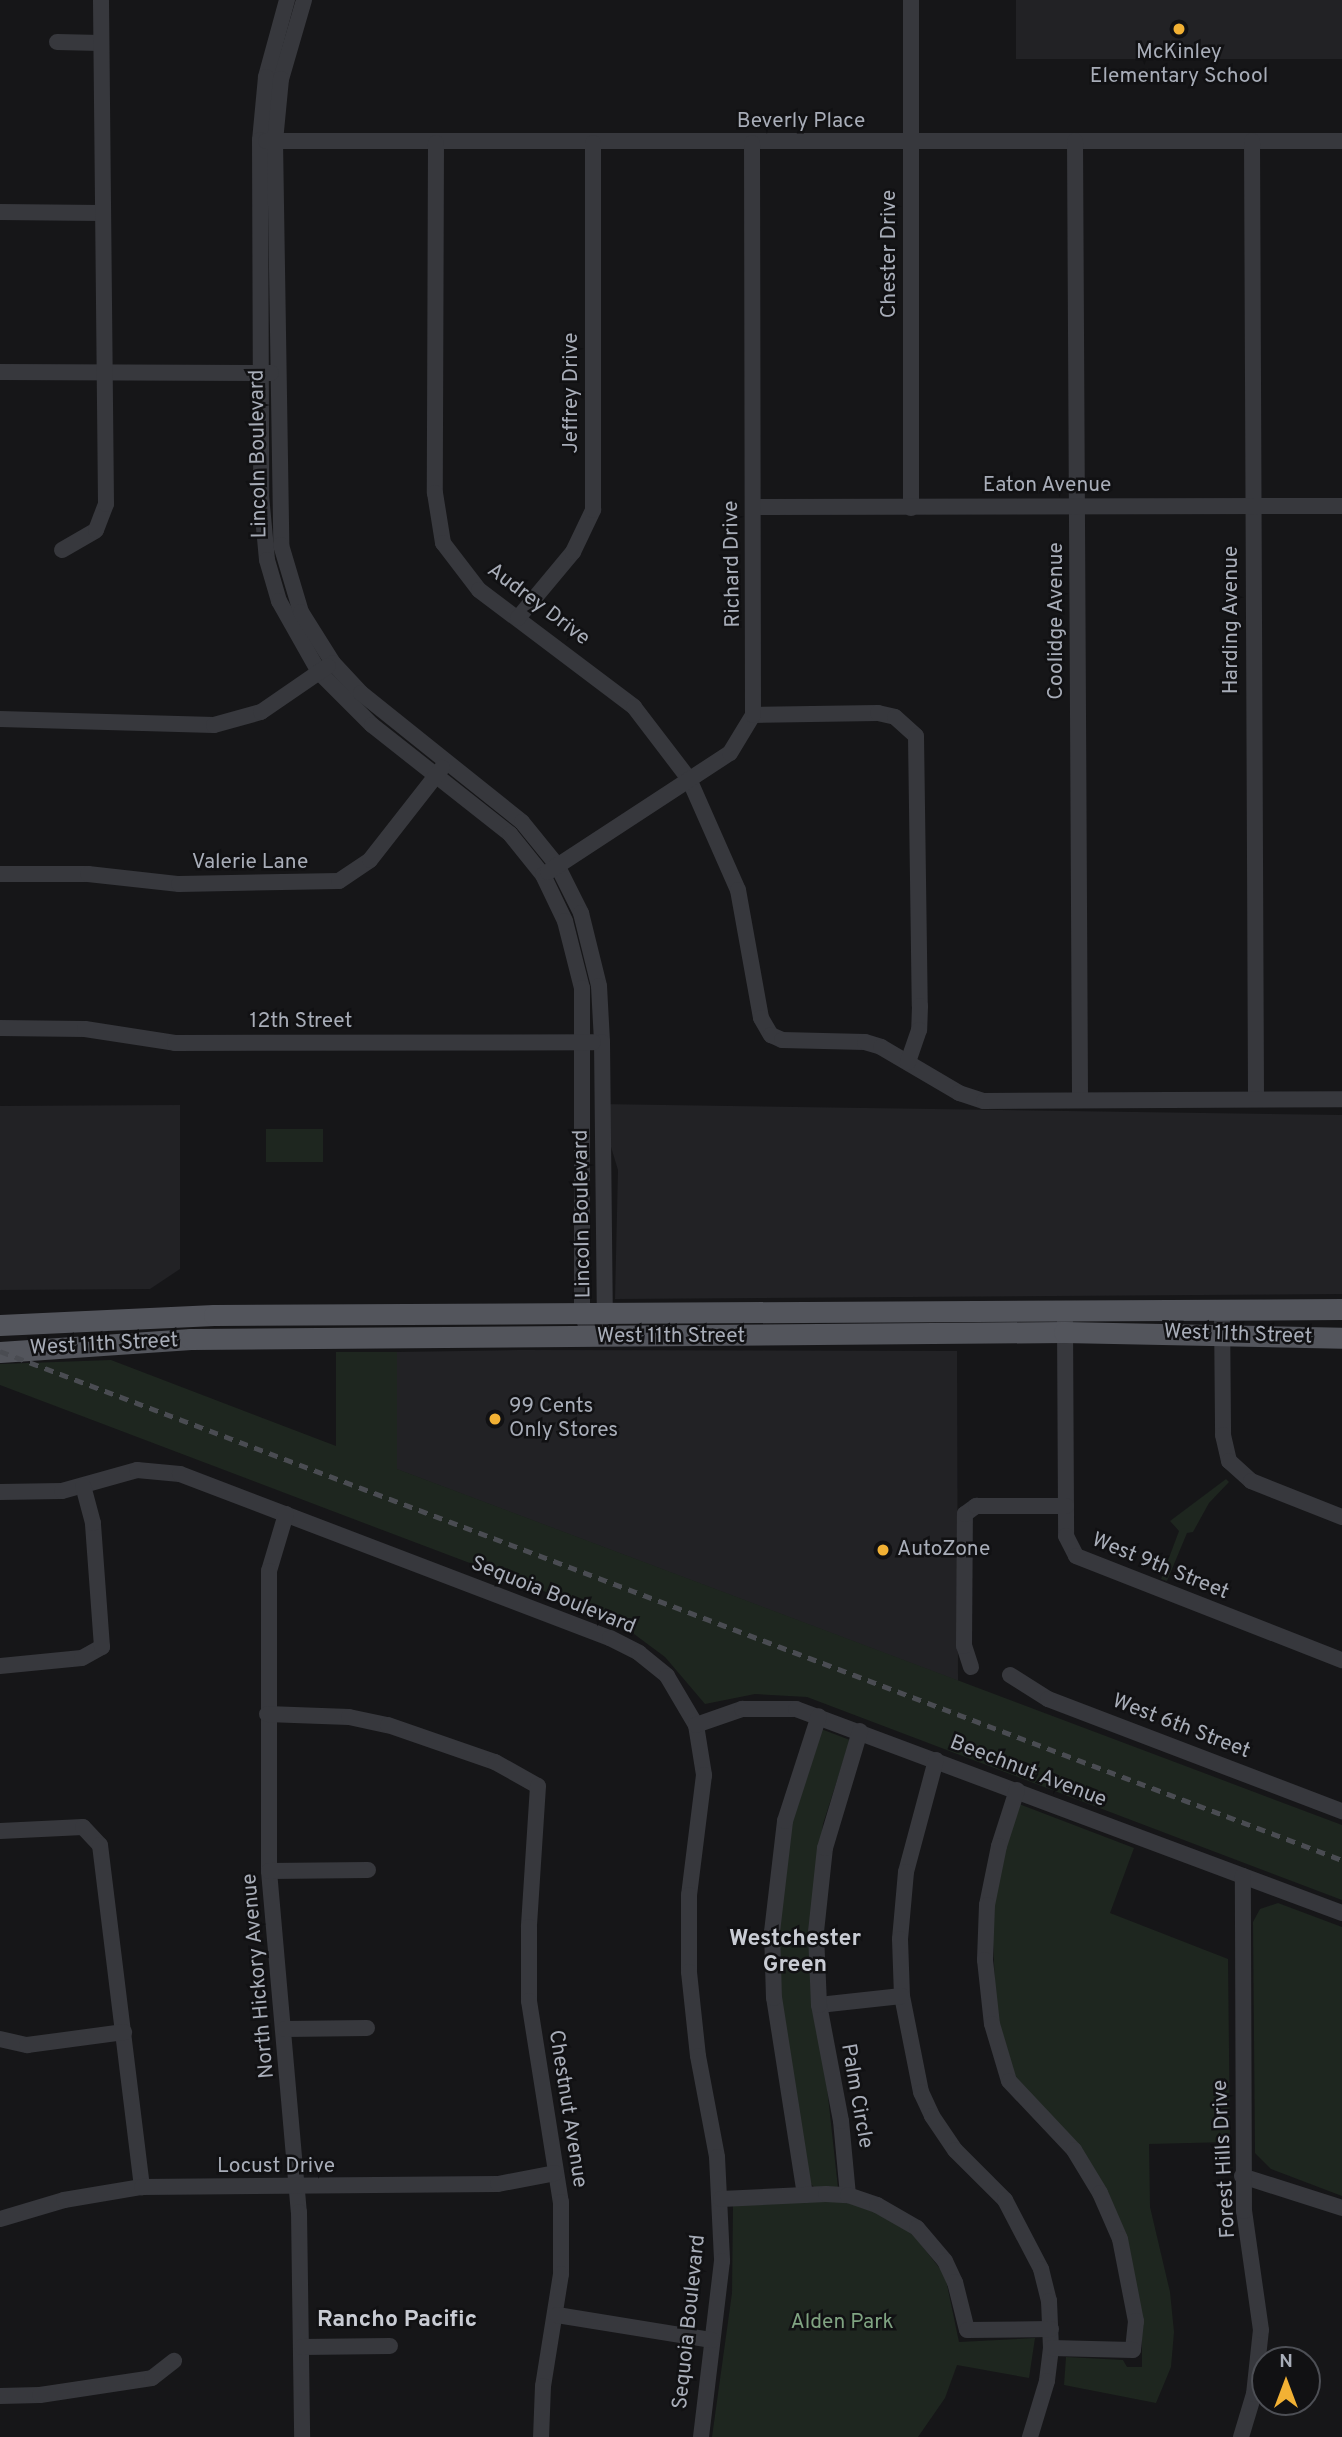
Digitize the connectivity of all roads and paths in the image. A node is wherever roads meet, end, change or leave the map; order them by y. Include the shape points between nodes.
1 (101, 0) edge
2 (288, 0) edge
3 (304, 0) edge
4 (911, 0) edge
5 (57, 42) dead end
6 (101, 43) junction
7 (267, 141) junction
8 (1075, 141) junction
9 (1252, 141) junction
10 (1342, 141) edge
11 (436, 143) junction
12 (593, 143) junction
13 (752, 143) junction
14 (911, 143) junction
15 (0, 212) edge
16 (102, 213) junction
17 (0, 372) edge
18 (102, 372) junction
19 (270, 373) junction
20 (1077, 506) junction
21 (1252, 506) junction
22 (1342, 506) edge
23 (752, 507) junction
24 (911, 508) junction
25 (62, 550) dead end
26 (518, 618) junction
27 (326, 668) junction
28 (753, 715) junction
29 (0, 719) edge
30 (442, 768) junction
31 (689, 779) junction
32 (550, 870) junction
33 (0, 874) edge
34 (0, 1028) edge
35 (583, 1042) junction
36 (602, 1042) junction
37 (908, 1062) junction
38 (1256, 1098) junction
39 (1342, 1099) edge
40 (1080, 1100) junction
41 (1342, 1309) edge
42 (1222, 1311) junction
43 (582, 1313) junction
44 (605, 1314) junction
45 (1065, 1322) junction
46 (0, 1325) edge
47 (1223, 1334) junction
48 (590, 1337) junction
49 (1342, 1338) edge
50 (0, 1352) edge
51 (83, 1486) junction
52 (0, 1493) edge
53 (1066, 1506) junction
54 (286, 1514) junction
55 (1342, 1517) edge
56 (1342, 1660) edge
57 (0, 1666) edge
58 (971, 1667) dead end
59 (1010, 1675) dead end
60 (267, 1714) junction
61 (819, 1716) junction
62 (696, 1726) junction
63 (860, 1731) junction
64 (936, 1760) junction
65 (1017, 1790) junction
66 (1342, 1811) edge
67 (0, 1831) edge
68 (368, 1870) dead end
69 (269, 1871) junction
70 (1243, 1876) junction
71 (1342, 1913) edge
72 (902, 1996) junction
73 (819, 2005) junction
74 (367, 2028) dead end
75 (285, 2029) junction
76 (124, 2032) junction
77 (0, 2039) edge
78 (555, 2173) junction
79 (1242, 2176) junction
80 (142, 2187) junction
81 (297, 2188) junction
82 (805, 2194) junction
83 (848, 2195) junction
84 (721, 2199) junction
85 (1342, 2208) edge
86 (0, 2219) edge
87 (557, 2315) junction
88 (1051, 2329) junction
89 (712, 2340) junction
90 (390, 2346) dead end
91 (302, 2347) junction
92 (1051, 2348) junction
93 (174, 2361) dead end
94 (0, 2396) edge
95 (302, 2437) edge
96 (541, 2437) edge
97 (701, 2437) edge
98 (1030, 2437) edge
99 (1241, 2437) edge

1 - 6 street
2 - 7 street, Lincoln Boulevard via 265,77
3 - 7 street, Lincoln Boulevard
4 - 14 street, Chester Drive
5 - 6 street
6 - 16 street
7 - 11 street, Beverly Place
7 - 19 street, Lincoln Boulevard
8 - 9 street, Beverly Place
8 - 14 street, Beverly Place
8 - 20 street, Coolidge Avenue
9 - 10 street, Beverly Place
9 - 21 street, Harding Avenue
11 - 12 street, Beverly Place
11 - 26 street, Audrey Drive via 438,524 456,566 479,590
12 - 13 street, Beverly Place
12 - 26 street, Jeffrey Drive via 593,510 573,552
13 - 14 street, Beverly Place
13 - 23 street, Richard Drive
14 - 24 street, Chester Drive
15 - 16 street
16 - 18 street
17 - 18 street
18 - 19 street
18 - 25 street via 106,504 96,530
19 - 27 street, Lincoln Boulevard via 281,545 301,612
20 - 21 street, Eaton Avenue
20 - 24 street, Eaton Avenue
20 - 40 street, Coolidge Avenue
21 - 22 street, Eaton Avenue
21 - 38 street, Harding Avenue
23 - 24 street, Eaton Avenue
23 - 28 street, Richard Drive
26 - 31 street, Audrey Drive via 634,707
27 - 29 street via 261,712 214,725
27 - 30 street, Lincoln Boulevard via 372,725
28 - 31 street via 730,753
28 - 37 street via 878,713 895,717 916,736 920,1006 919,1030
30 - 32 street, Lincoln Boulevard
30 - 33 street, Valerie Lane via 370,860 339,880 179,884 88,874
31 - 32 street
31 - 37 street, Audrey Drive via 738,890 761,1018 771,1035 782,1040 865,1042
32 - 35 street, Lincoln Boulevard via 578,957
32 - 36 street, Lincoln Boulevard via 581,913 594,951
34 - 35 street, 12th Street via 85,1029 175,1043
35 - 36 street, 12th Street
35 - 43 street, Lincoln Boulevard
36 - 44 street, Lincoln Boulevard
37 - 40 street via 959,1093 984,1101
38 - 39 street
38 - 40 street
41 - 42 main road, West 11th Street
42 - 45 main road, West 11th Street
42 - 47 street
43 - 44 main road, West 11th Street
43 - 46 main road, West 11th Street via 178,1315
43 - 48 street, Lincoln Boulevard
44 - 45 main road, West 11th Street
44 - 48 street, Lincoln Boulevard
45 - 47 main road, West 11th Street
45 - 48 main road, West 11th Street
45 - 53 street, West 9th Street
47 - 49 main road, West 11th Street
47 - 55 street via 1223,1435 1229,1461 1251,1481
48 - 50 main road, West 11th Street via 191,1339
51 - 52 street, Sequoia Boulevard via 22,1495
51 - 54 street, Sequoia Boulevard via 156,1469
51 - 57 street via 93,1522 102,1647 82,1658
53 - 56 street, West 9th Street via 1069,1546 1086,1563
53 - 58 street via 976,1506 965,1514 964,1646
54 - 60 street, North Hickory Avenue via 269,1571
54 - 62 street, Sequoia Boulevard via 639,1653 667,1676
59 - 66 street, West 6th Street via 1048,1699
60 - 69 street, North Hickory Avenue
60 - 78 street, Chestnut Avenue via 349,1717 388,1725 495,1762 538,1786 528,1927 529,2001
61 - 62 street, Beechnut Avenue via 770,1706 742,1709
61 - 63 street, Beechnut Avenue
61 - 82 street via 785,1821 772,1932 774,1998
62 - 84 street, Sequoia Boulevard via 704,1775 689,1895 689,1972
63 - 64 street, Beechnut Avenue
63 - 73 street, Palm Circle via 823,1861 816,1932
64 - 65 street, Beechnut Avenue
64 - 72 street via 906,1872 900,1939
65 - 70 street, Beechnut Avenue
65 - 92 street via 987,1905 985,1960 992,2024 1009,2081 1074,2150 1100,2193 1120,2239 1136,2321 1133,2350
67 - 76 street via 65,1825 83,1826 94,1833 100,1845
68 - 69 street
69 - 75 street, North Hickory Avenue
70 - 71 street, Beechnut Avenue
70 - 79 street, Forest Hills Drive
72 - 73 street
72 - 88 street via 921,2092 955,2150 1005,2200 1031,2246 1049,2301
73 - 83 street, Palm Circle via 841,2121
74 - 75 street
75 - 81 street, North Hickory Avenue
76 - 77 street via 27,2045
76 - 80 street
78 - 81 street, Locust Drive via 498,2183
78 - 87 street, Chestnut Avenue via 561,2202
79 - 85 street
79 - 99 street, Forest Hills Drive via 1261,2330 1256,2384
80 - 81 street, Locust Drive
80 - 86 street, Locust Drive via 64,2200
81 - 91 street, North Hickory Avenue
82 - 83 street
82 - 84 street
83 - 88 street via 901,2217 932,2244 956,2282 967,2330
84 - 89 street, Sequoia Boulevard via 722,2261
87 - 89 street
87 - 96 street, Chestnut Avenue via 543,2386
88 - 92 street
89 - 97 street, Sequoia Boulevard
90 - 91 street
91 - 95 street, North Hickory Avenue
92 - 98 street via 1048,2381
93 - 94 street via 152,2378 40,2395

